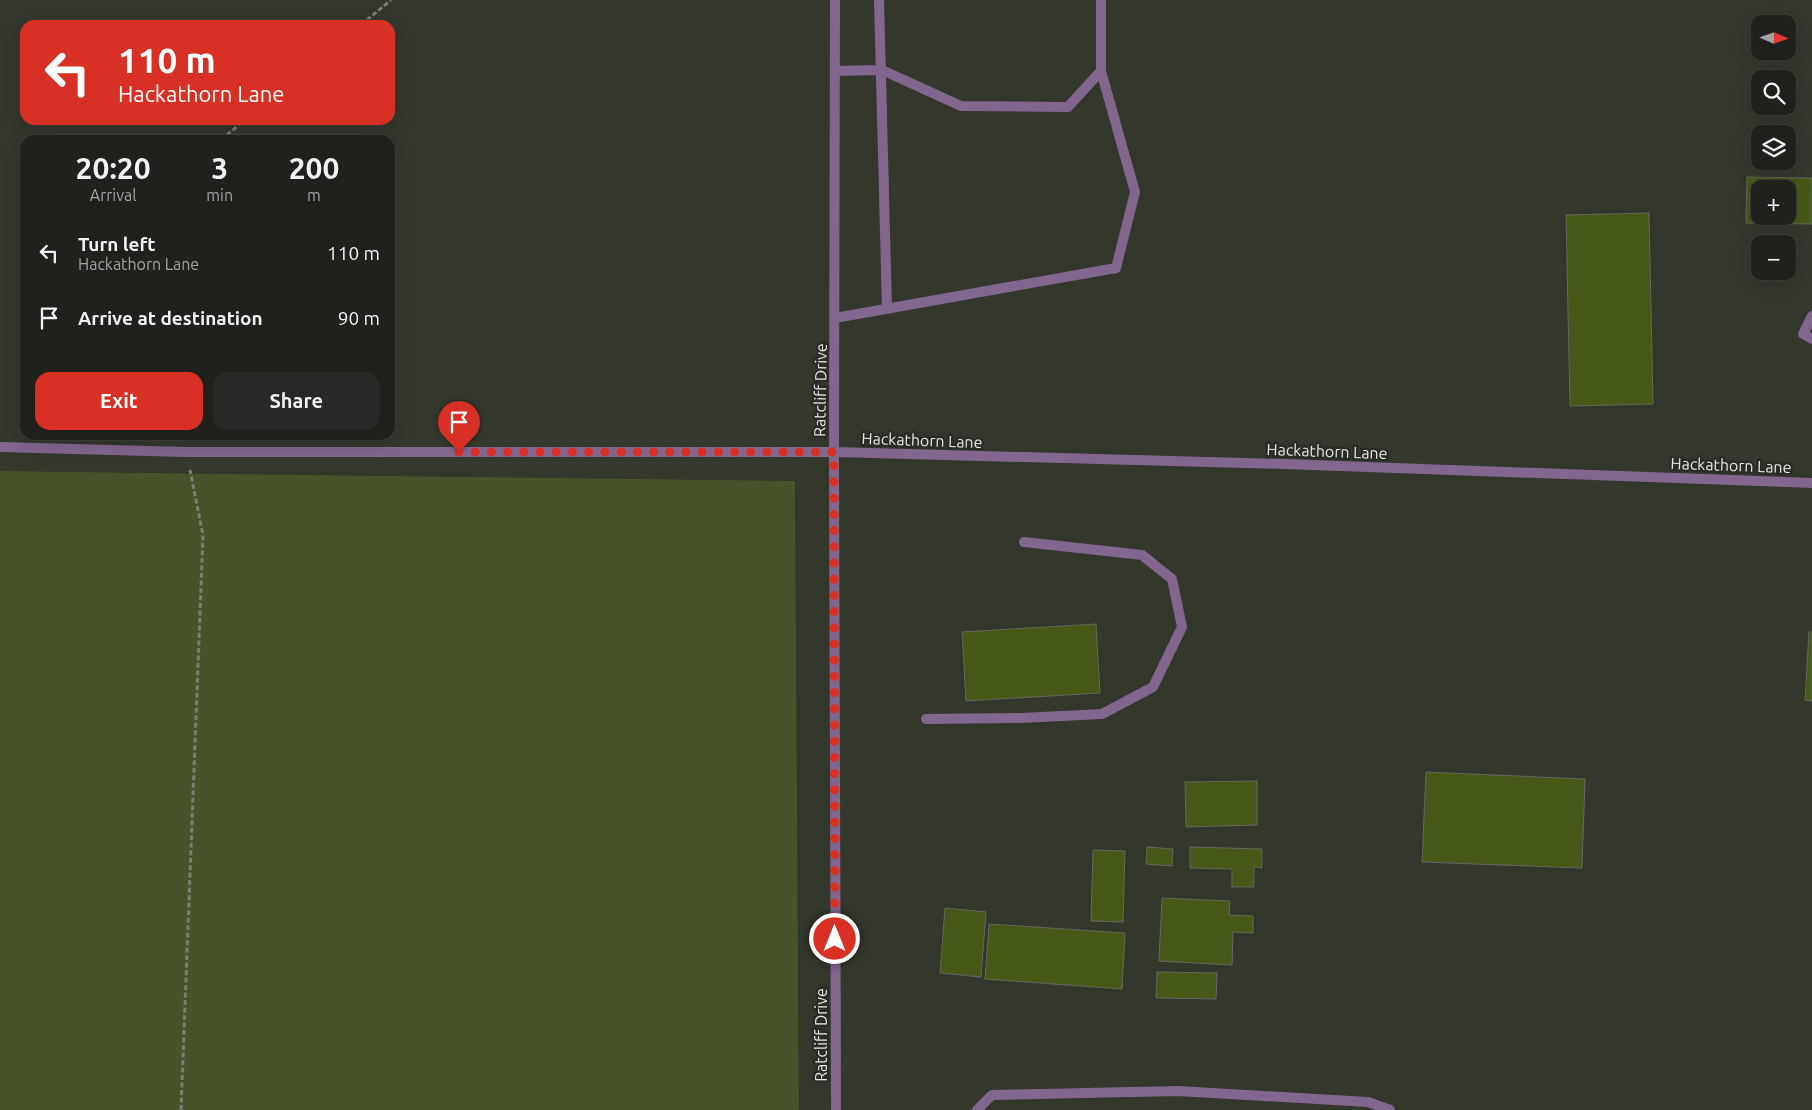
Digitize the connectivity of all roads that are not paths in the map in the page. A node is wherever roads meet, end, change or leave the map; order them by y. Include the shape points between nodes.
1 (835, 0) edge
2 (879, 0) edge
3 (1101, 0) edge
4 (882, 70) junction
5 (835, 71) junction
6 (1102, 71) junction
7 (887, 309) junction
8 (1812, 316) edge
9 (835, 318) junction
10 (1812, 339) edge
11 (0, 447) edge
12 (834, 452) junction
13 (1812, 483) edge
14 (1024, 542) dead end
15 (926, 719) dead end
16 (836, 1110) edge
17 (977, 1110) edge
18 (1390, 1110) edge

1 - 5 street, Ratcliff Drive
2 - 4 street
3 - 6 street
4 - 5 street
4 - 6 street via 961,106 1068,107
4 - 7 street
5 - 9 street, Ratcliff Drive
6 - 7 street via 1135,192 1116,268
7 - 9 street
8 - 10 street via 1803,334
9 - 12 street, Ratcliff Drive
11 - 12 street, Hackathorn Lane via 186,452
12 - 13 street, Hackathorn Lane
12 - 16 street, Ratcliff Drive
14 - 15 street via 1142,555 1172,578 1182,627 1153,687 1102,714
17 - 18 street via 992,1095 1178,1091 1368,1102

